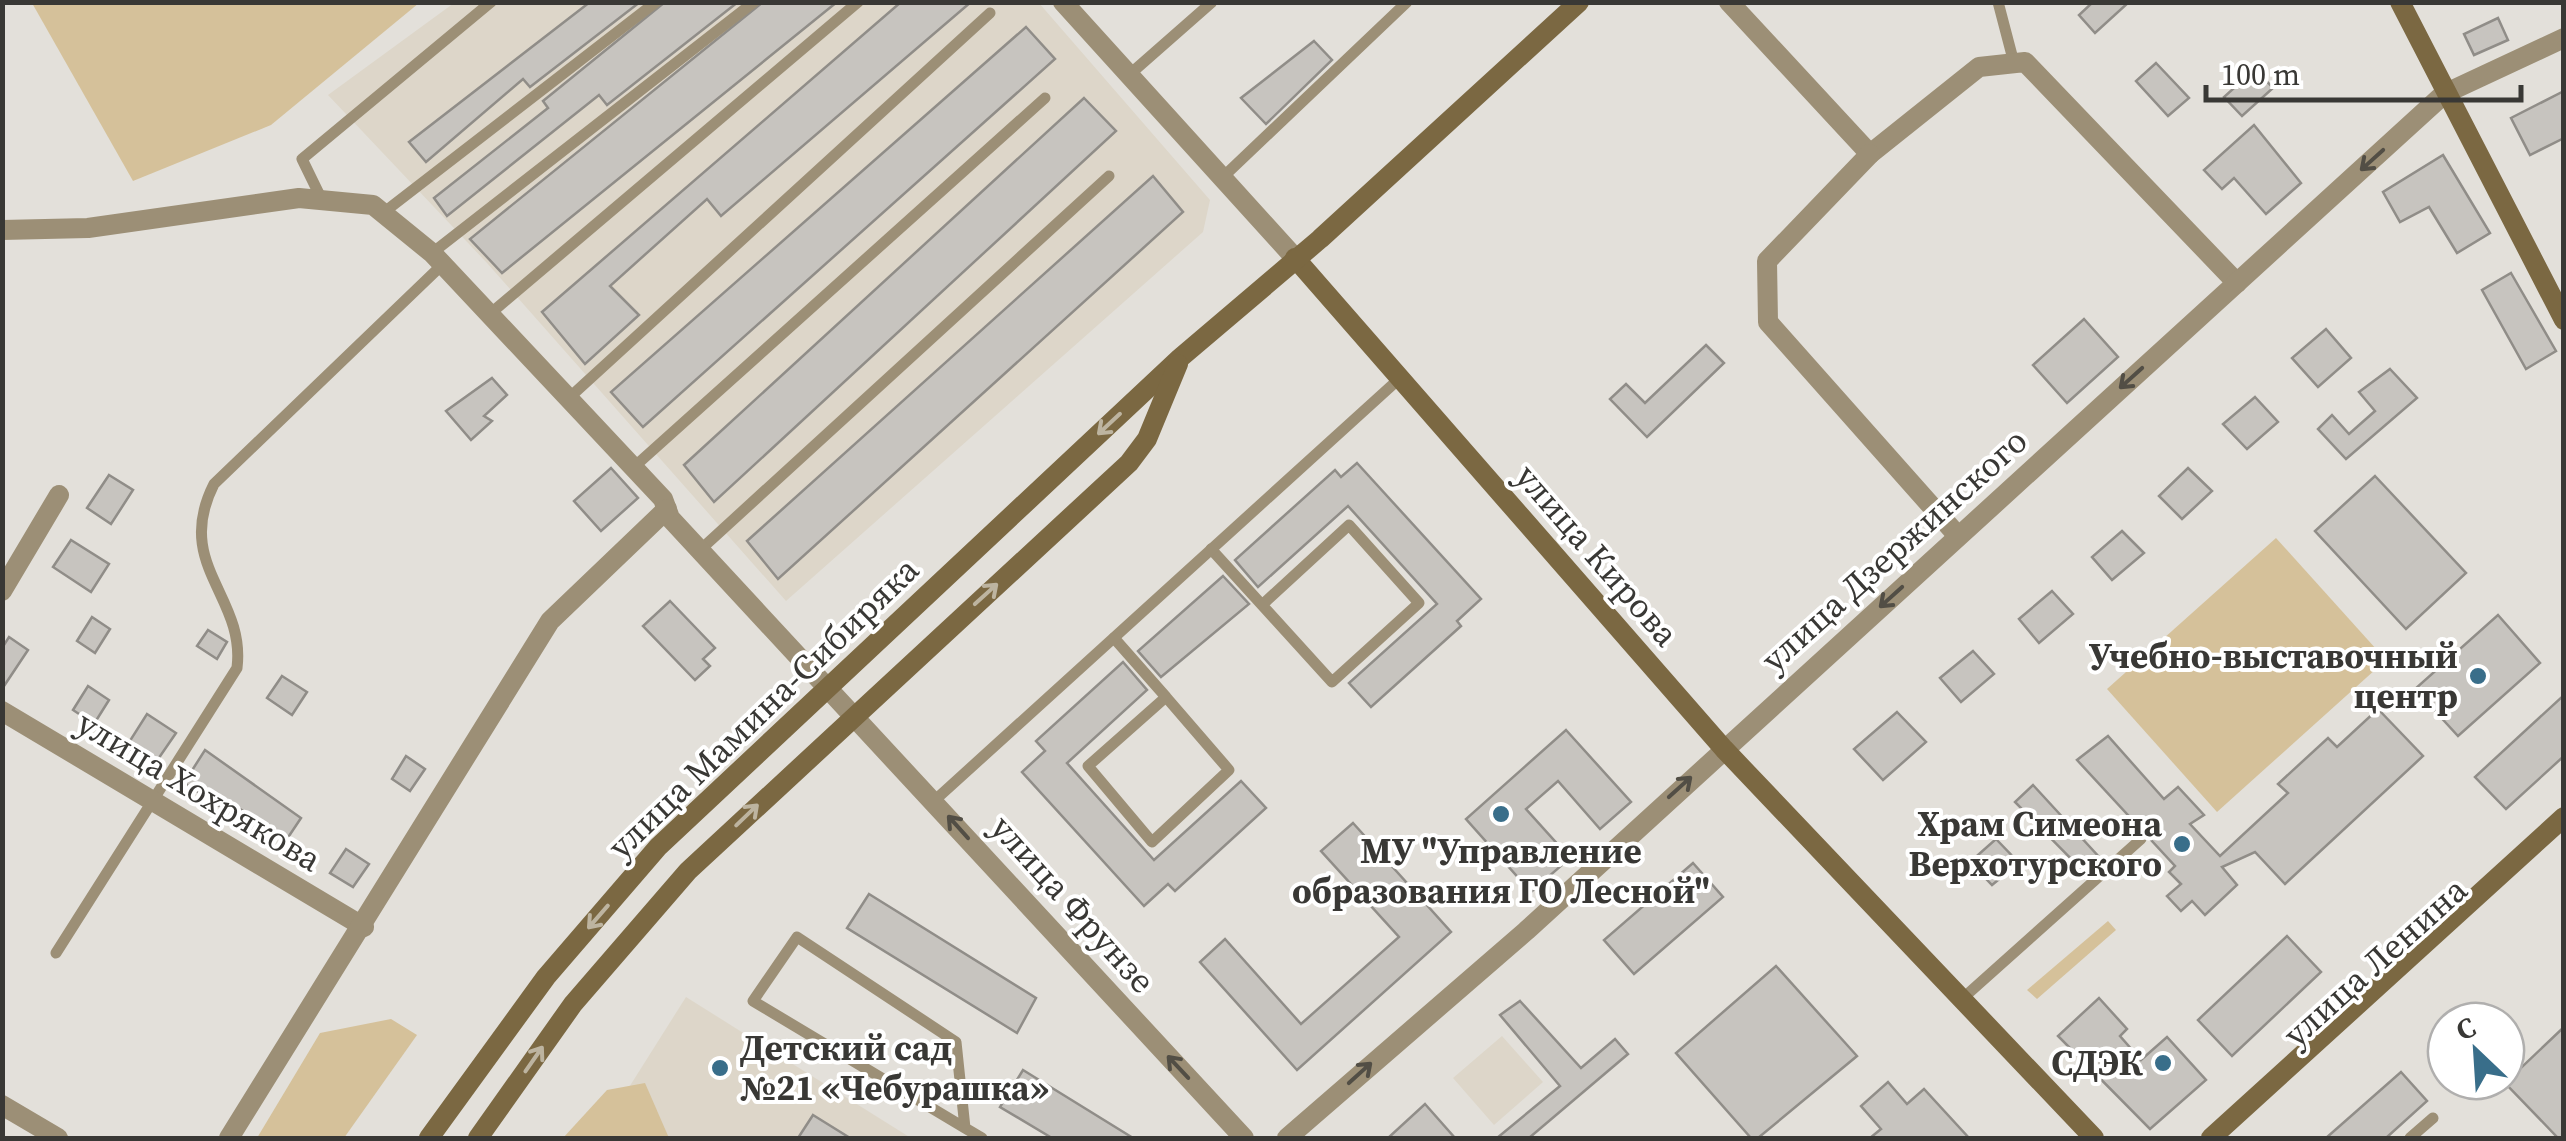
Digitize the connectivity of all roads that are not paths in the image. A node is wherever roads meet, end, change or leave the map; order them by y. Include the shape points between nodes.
1 (491, 2) edge
2 (656, 2) edge
3 (754, 2) edge
4 (858, 2) edge
5 (1063, 2) edge
6 (1212, 2) edge
7 (1407, 2) edge
8 (1579, 2) edge
9 (1729, 2) edge
10 (1998, 2) edge
11 (2400, 2) edge
12 (990, 13) dead end
13 (2564, 38) edge
14 (2014, 63) junction
15 (1128, 75) junction
16 (2444, 94) junction
17 (1045, 98) dead end
18 (1870, 154) junction
19 (1109, 176) dead end
20 (1222, 178) junction
21 (322, 200) junction
22 (383, 213) junction
23 (2, 230) edge
24 (437, 258) junction
25 (1295, 258) junction
26 (2236, 283) junction
27 (491, 313) junction
28 (2564, 320) edge
29 (1180, 358) junction
30 (1400, 378) junction
31 (570, 398) junction
32 (634, 467) junction
33 (59, 495) dead end
34 (667, 509) junction
35 (1958, 536) junction
36 (1211, 549) junction
37 (699, 551) junction
38 (2, 591) edge
39 (1262, 604) junction
40 (1114, 638) junction
41 (827, 686) junction
42 (1166, 697) junction
43 (2, 710) edge
44 (854, 713) junction
45 (1724, 749) junction
46 (934, 801) junction
47 (154, 804) junction
48 (2564, 817) edge
49 (2564, 834) edge
50 (2141, 839) dead end
51 (364, 926) junction
52 (56, 953) dead end
53 (1962, 999) junction
54 (2, 1104) edge
55 (2433, 1118) dead end
56 (966, 1128) junction
57 (58, 1138) edge
58 (229, 1138) edge
59 (429, 1138) edge
60 (478, 1138) edge
61 (982, 1138) edge
62 (1244, 1138) edge
63 (1288, 1138) edge
64 (2094, 1138) edge
65 (2211, 1138) edge
66 (2230, 1138) edge
67 (2410, 1138) edge

1 - 21 lane via 302,159
2 - 22 lane
3 - 24 lane
4 - 27 lane
5 - 15 street, улица Кирова
6 - 15 lane
7 - 20 lane
8 - 25 main road, улица Мамина-Сибиряка
9 - 18 street
10 - 14 lane
11 - 16 main road
12 - 31 lane
13 - 16 street, улица Дзержинского
14 - 18 street via 1979,66
14 - 26 street via 2024,62
15 - 20 street, улица Кирова
16 -> 26 street, улица Дзержинского
16 - 28 main road
17 - 32 lane
18 - 35 street via 1767,262 1768,322
19 - 37 lane
20 - 25 street, улица Кирова
21 - 22 street via 373,205
21 - 23 street via 88,228
22 - 24 street, улица Фрунзе
24 - 27 street, улица Фрунзе
24 - 47 lane via 214,484 203,507 204,556 233,617 237,668
25 - 29 main road, улица Мамина-Сибиряка
25 - 30 main road, улица Кирова
26 -> 35 street, улица Дзержинского
27 - 31 street, улица Фрунзе
29 -> 41 main road, улица Мамина-Сибиряка
44 -> 29 main road, улица Мамина-Сибиряка via 1129,463 1148,439
30 - 36 lane
30 - 45 main road, улица Кирова
31 - 32 street, улица Фрунзе
32 - 34 street, улица Фрунзе
33 - 38 street
34 - 37 street, улица Фрунзе
34 - 51 street via 550,621
35 -> 45 street, улица Дзержинского
36 - 39 lane
36 - 40 lane
37 - 41 street, улица Фрунзе
39 - 39 lane via 1349,525 1420,603 1332,682
40 - 42 lane
40 - 46 lane
41 - 44 street, улица Фрунзе
41 -> 59 main road, улица Мамина-Сибиряка via 658,848 546,977
42 - 42 lane via 1088,766 1152,842 1229,770
43 - 47 street, улица Хохрякова
44 - 46 street, улица Фрунзе
60 -> 44 main road, улица Мамина-Сибиряка via 573,1004 688,871
45 - 53 main road, улица Кирова
63 -> 45 street, улица Дзержинского
62 -> 46 street, улица Фрунзе
47 - 51 street, улица Хохрякова
47 - 52 lane
48 - 65 main road
49 - 66 main road, улица Ленина
50 - 53 lane
51 - 58 street
53 - 64 main road, улица Кирова
54 - 57 street
55 - 67 lane
56 - 56 lane via 753,1001 796,937 956,1042
56 - 61 lane

